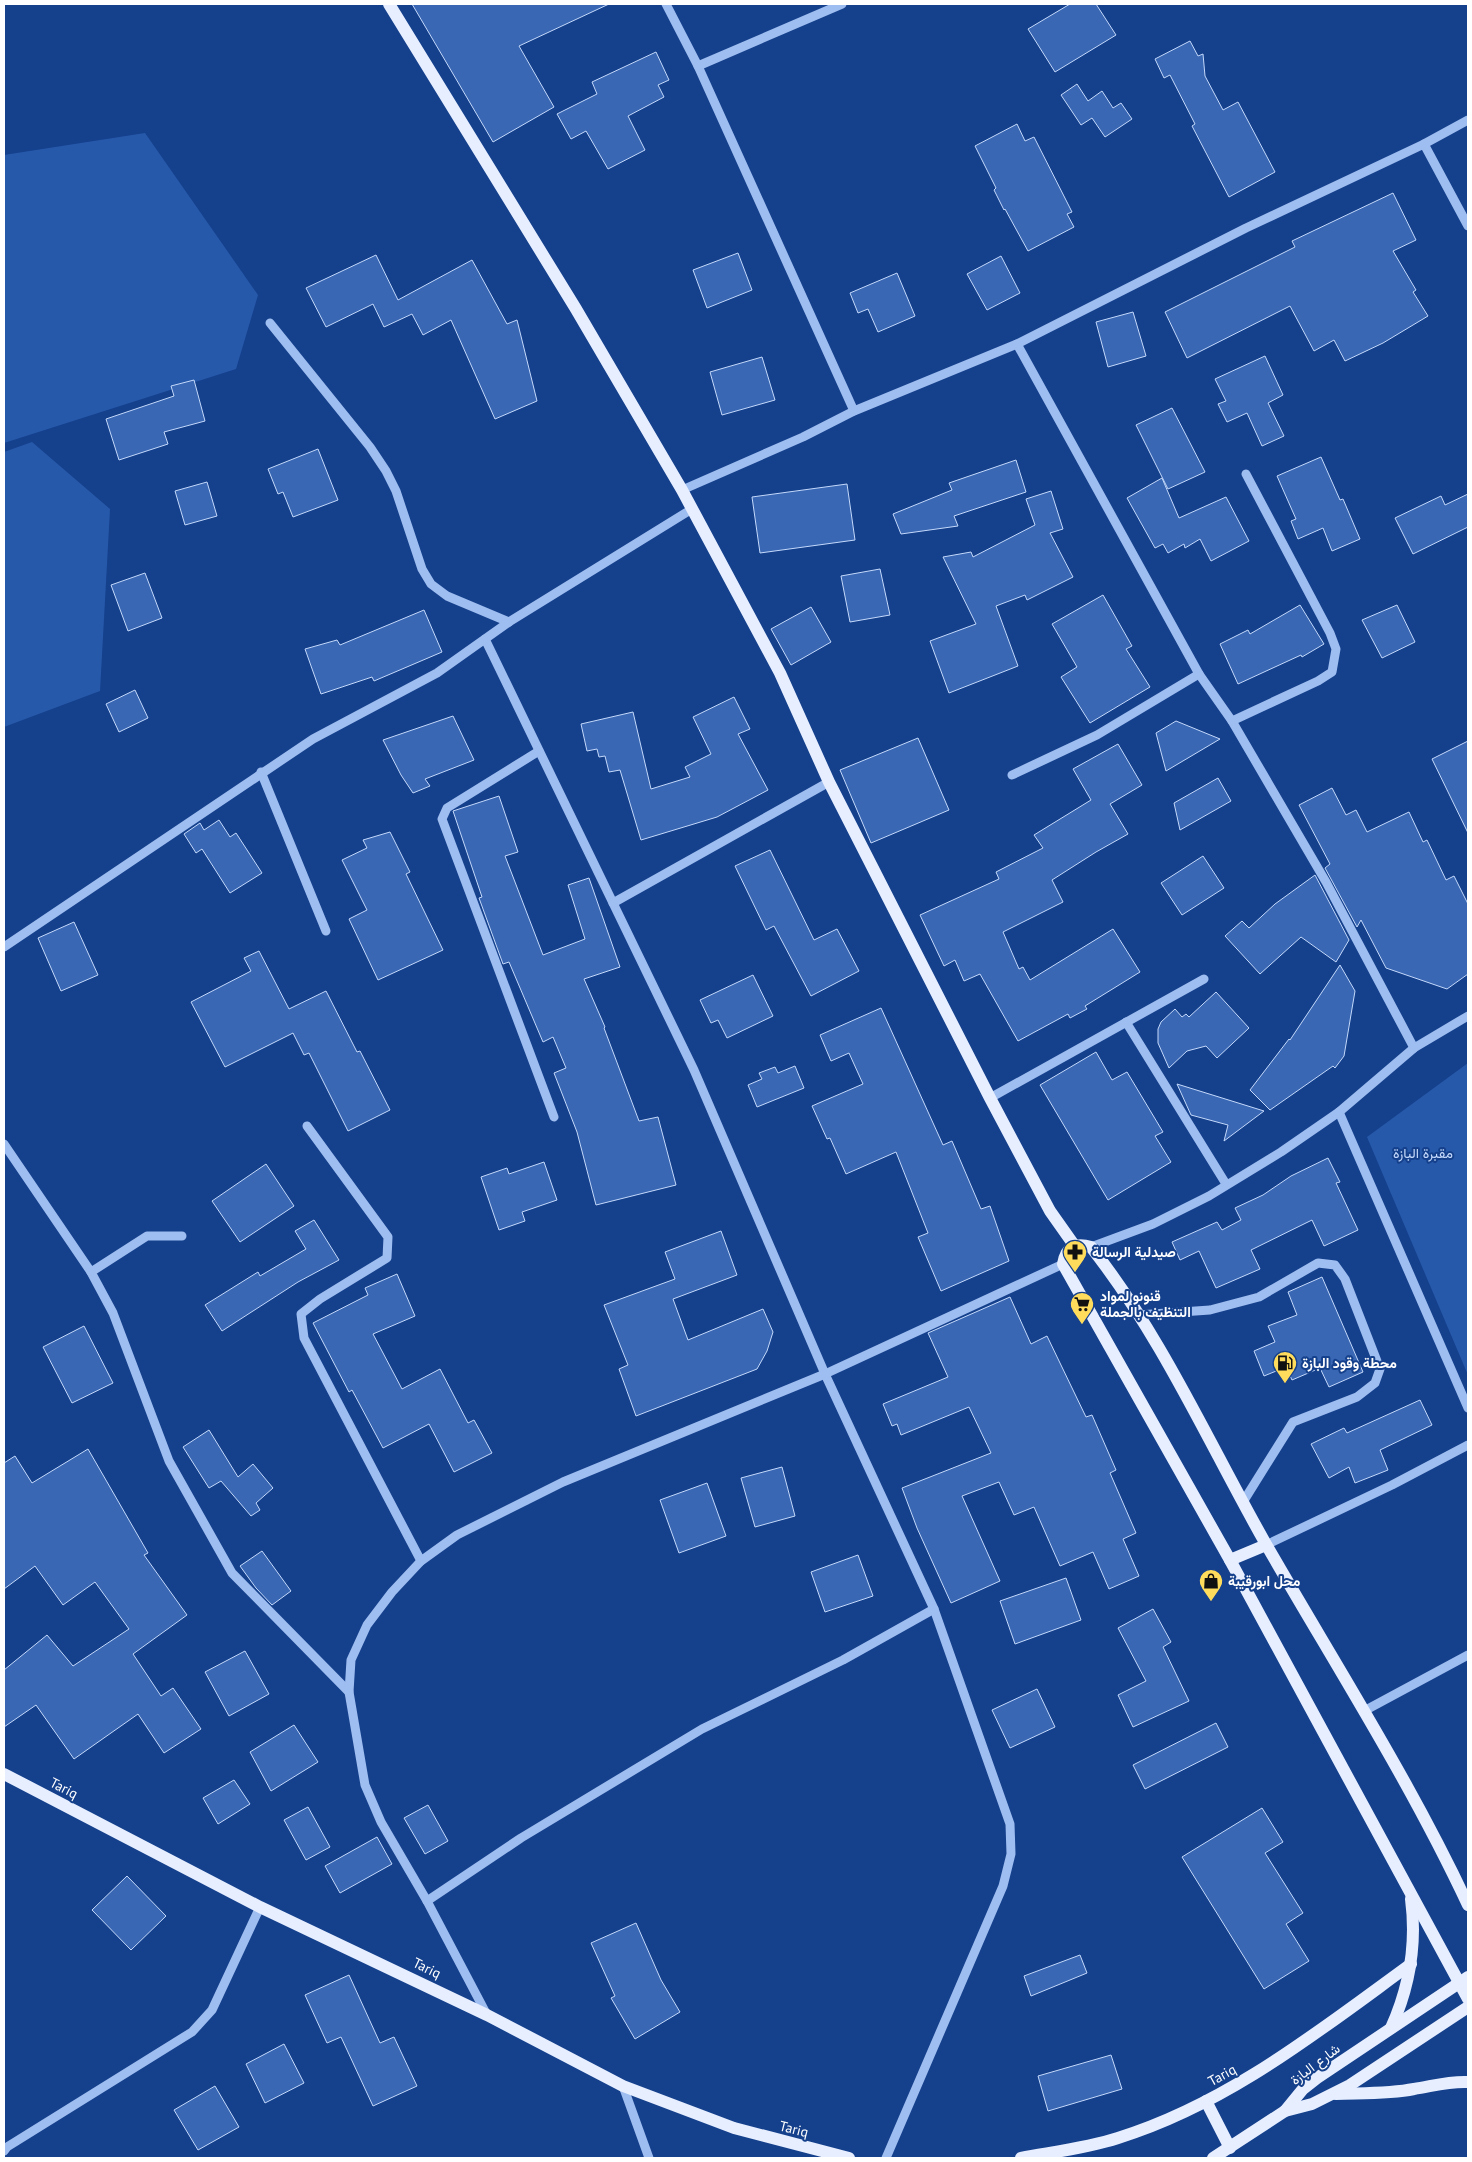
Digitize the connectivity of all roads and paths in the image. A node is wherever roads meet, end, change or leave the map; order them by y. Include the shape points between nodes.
1 (389, 4) edge
2 (666, 4) edge
3 (842, 4) edge
4 (698, 66) junction
5 (1468, 120) edge
6 (1424, 144) junction
7 (1468, 226) edge
8 (270, 323) dead end
9 (1017, 344) junction
10 (854, 411) junction
11 (1246, 474) dead end
12 (682, 490) junction
13 (692, 509) junction
14 (509, 622) junction
15 (485, 639) junction
16 (1199, 674) junction
17 (1232, 721) junction
18 (539, 751) junction
19 (261, 772) junction
20 (1012, 776) dead end
21 (829, 782) junction
22 (614, 904) junction
23 (326, 931) dead end
24 (4, 947) edge
25 (1204, 979) dead end
26 (1468, 1016) edge
27 (1126, 1022) junction
28 (1414, 1048) junction
29 (990, 1098) junction
30 (1339, 1112) junction
31 (554, 1117) dead end
32 (307, 1126) dead end
33 (4, 1144) edge
34 (1226, 1184) junction
35 (182, 1236) dead end
36 (1074, 1245) junction
37 (1091, 1247) junction
38 (1063, 1264) junction
39 (91, 1272) junction
40 (1138, 1315) junction
41 (825, 1374) junction
42 (1468, 1408) edge
43 (1468, 1445) edge
44 (1243, 1502) junction
45 (1266, 1545) junction
46 (1230, 1560) junction
47 (421, 1561) junction
48 (934, 1609) junction
49 (1468, 1654) edge
50 (349, 1692) junction
51 (1364, 1711) junction
52 (4, 1774) edge
53 (1450, 1865) junction
54 (1468, 1882) edge
55 (1410, 1889) junction
56 (427, 1901) junction
57 (1468, 1904) edge
58 (260, 1907) junction
59 (1411, 1964) junction
60 (1464, 1980) edge
61 (1468, 2000) edge
62 (1468, 2007) edge
63 (487, 2015) junction
64 (1391, 2028) junction
65 (1468, 2082) edge
66 (623, 2086) junction
67 (1334, 2095) junction
68 (1206, 2101) junction
69 (1286, 2111) junction
70 (1230, 2148) junction
71 (4, 2151) edge
72 (649, 2158) edge
73 (849, 2158) edge
74 (886, 2158) edge
75 (1021, 2158) edge
76 (1213, 2158) edge

1 - 12 main road
2 - 4 street
3 - 4 street
4 - 10 street
5 - 6 street
6 - 7 street
6 - 9 street via 1246,228
8 - 14 street via 386,471 422,569 431,584 446,596
9 - 10 street
9 - 16 street
10 - 12 street
11 - 17 street via 1298,569 1336,649 1332,672
12 - 13 main road
13 - 14 street
13 - 21 main road via 780,673
14 - 15 street
15 - 18 street
15 - 19 street via 437,673 313,739
16 - 17 street
16 - 20 street via 1097,735
17 - 28 street via 1326,882
18 - 22 street
18 - 31 street via 446,808 442,819
19 - 23 street
19 - 24 street
21 - 22 street
21 - 29 main road
22 - 41 street via 694,1070
25 - 27 street
26 - 28 street
27 - 29 street
27 - 34 street
28 - 30 street
29 - 36 main road via 1050,1211
30 - 34 street via 1281,1152
30 - 42 street
32 - 47 street via 388,1237 388,1251 387,1258 301,1314 304,1338
33 - 39 street
34 - 37 street via 1154,1224
35 - 39 street via 147,1236
36 - 37 main road
36 - 38 main road via 1065,1254
37 - 40 main road
38 - 41 street
38 - 46 main road
39 - 50 street via 113,1312 169,1461 232,1573
40 - 44 main road
40 - 44 street via 1210,1310 1259,1297 1318,1262 1335,1265 1345,1279 1380,1369 1375,1383 1357,1397 1293,1422
41 - 47 street via 563,1482 457,1535
41 - 48 street
43 - 45 street
44 - 45 main road
45 - 46 main road
45 - 51 main road
46 - 55 main road
47 - 50 street via 367,1625 351,1660
48 - 56 street via 843,1660 702,1729 521,1838
48 - 74 street via 1010,1824 1010,1854 1003,1886
49 - 51 street
50 - 56 street via 365,1785 381,1822
51 - 53 main road
52 - 58 main road, Tariq
53 - 54 main road
53 - 57 main road
55 - 59 main road via 1414,1939
55 - 60 main road
56 - 63 street
58 - 63 main road, Tariq
58 - 71 street via 212,2010 192,2032
59 - 64 main road
59 - 68 main road, Tariq via 1254,2075
60 - 61 main road
60 - 64 main road, شارع البازة
62 - 67 main road, شارع البازة
63 - 66 main road, Tariq
64 - 69 main road, شارع البازة via 1303,2089
65 - 67 main road
66 - 72 street
66 - 73 main road, Tariq via 734,2128
67 - 69 main road, شارع البازة
68 - 70 main road
68 - 75 main road, Tariq via 1118,2138
69 - 70 main road
70 - 76 main road

